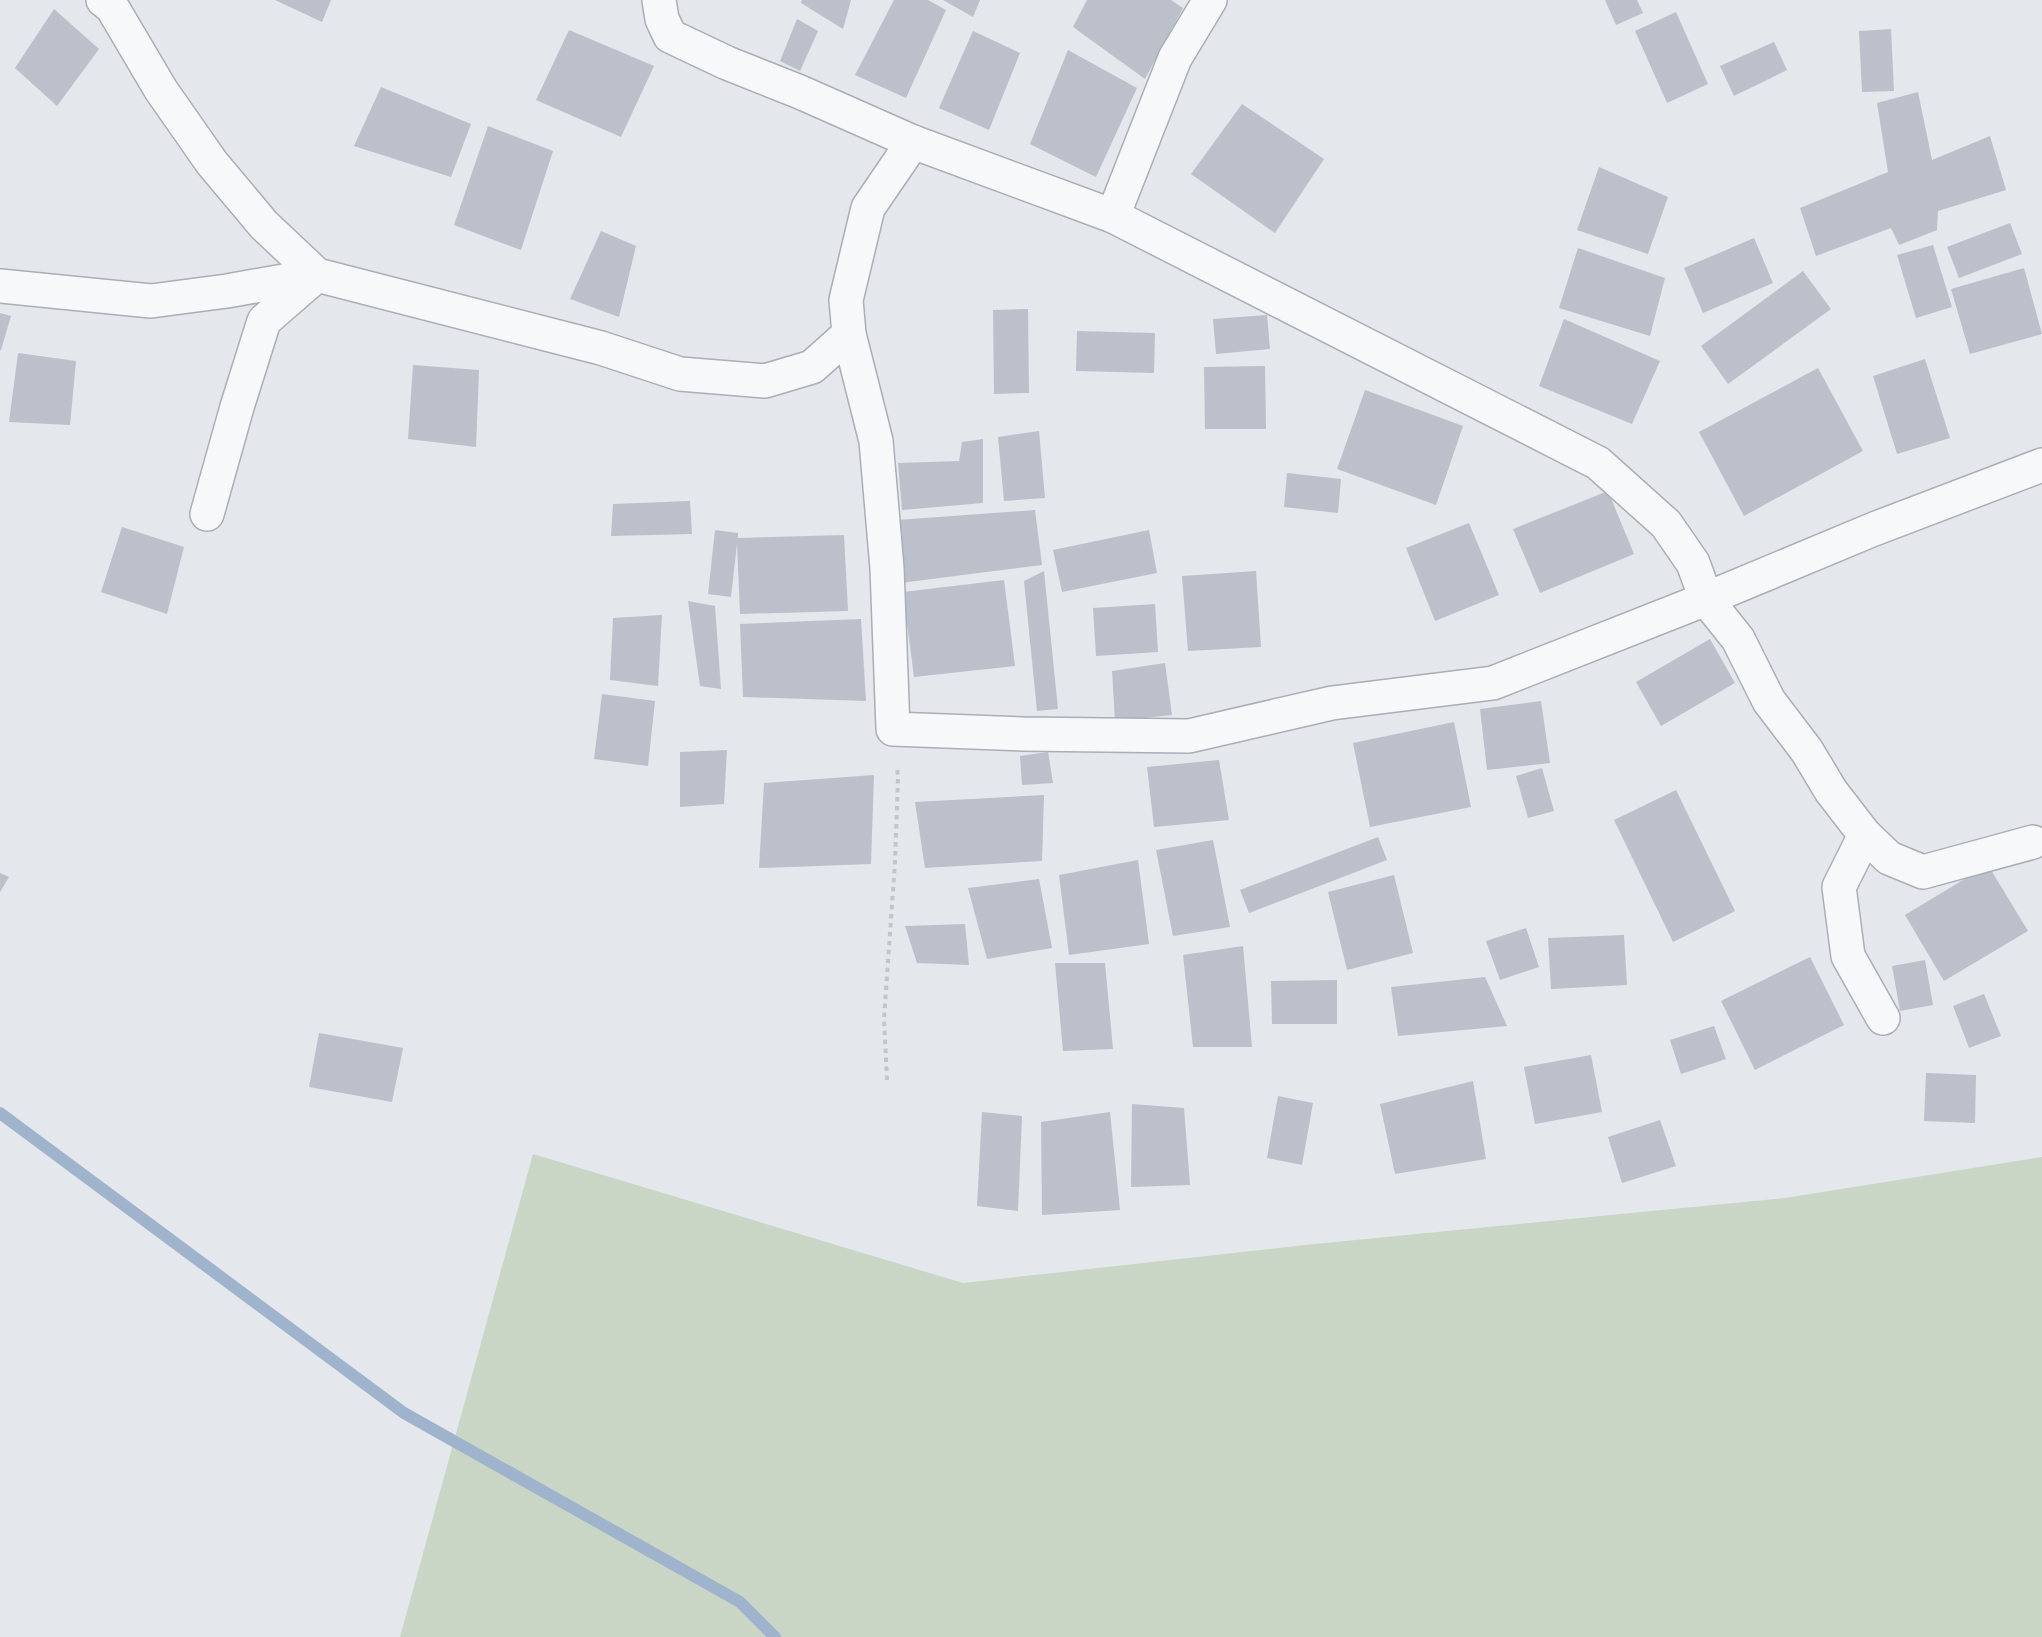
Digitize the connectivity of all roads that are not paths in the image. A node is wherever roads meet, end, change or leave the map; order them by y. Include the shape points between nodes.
1 (103, 0) edge
2 (659, 0) edge
3 (1210, 0) edge
4 (913, 142) junction
5 (1113, 216) junction
6 (316, 275) junction
7 (0, 286) edge
8 (849, 334) junction
9 (2042, 465) edge
10 (207, 514) dead end
11 (1706, 599) junction
12 (1865, 835) junction
13 (2033, 842) dead end
14 (1883, 1018) dead end

1 - 6 street via 112,7 161,90 212,163 264,225
2 - 4 street via 670,36
3 - 5 street via 1175,58
4 - 5 street
4 - 8 street via 868,208 846,300
5 - 11 street via 1598,463 1666,524 1693,563
6 - 7 street via 151,301
6 - 8 street via 601,348 680,374 765,381 812,368
6 - 10 street via 264,321
8 - 11 street via 876,441 887,568 893,729 1189,736 1332,703 1493,683
9 - 11 street
11 - 12 street via 1738,639 1769,701
12 - 13 street via 1889,858 1923,872
12 - 14 street via 1839,887 1848,956

